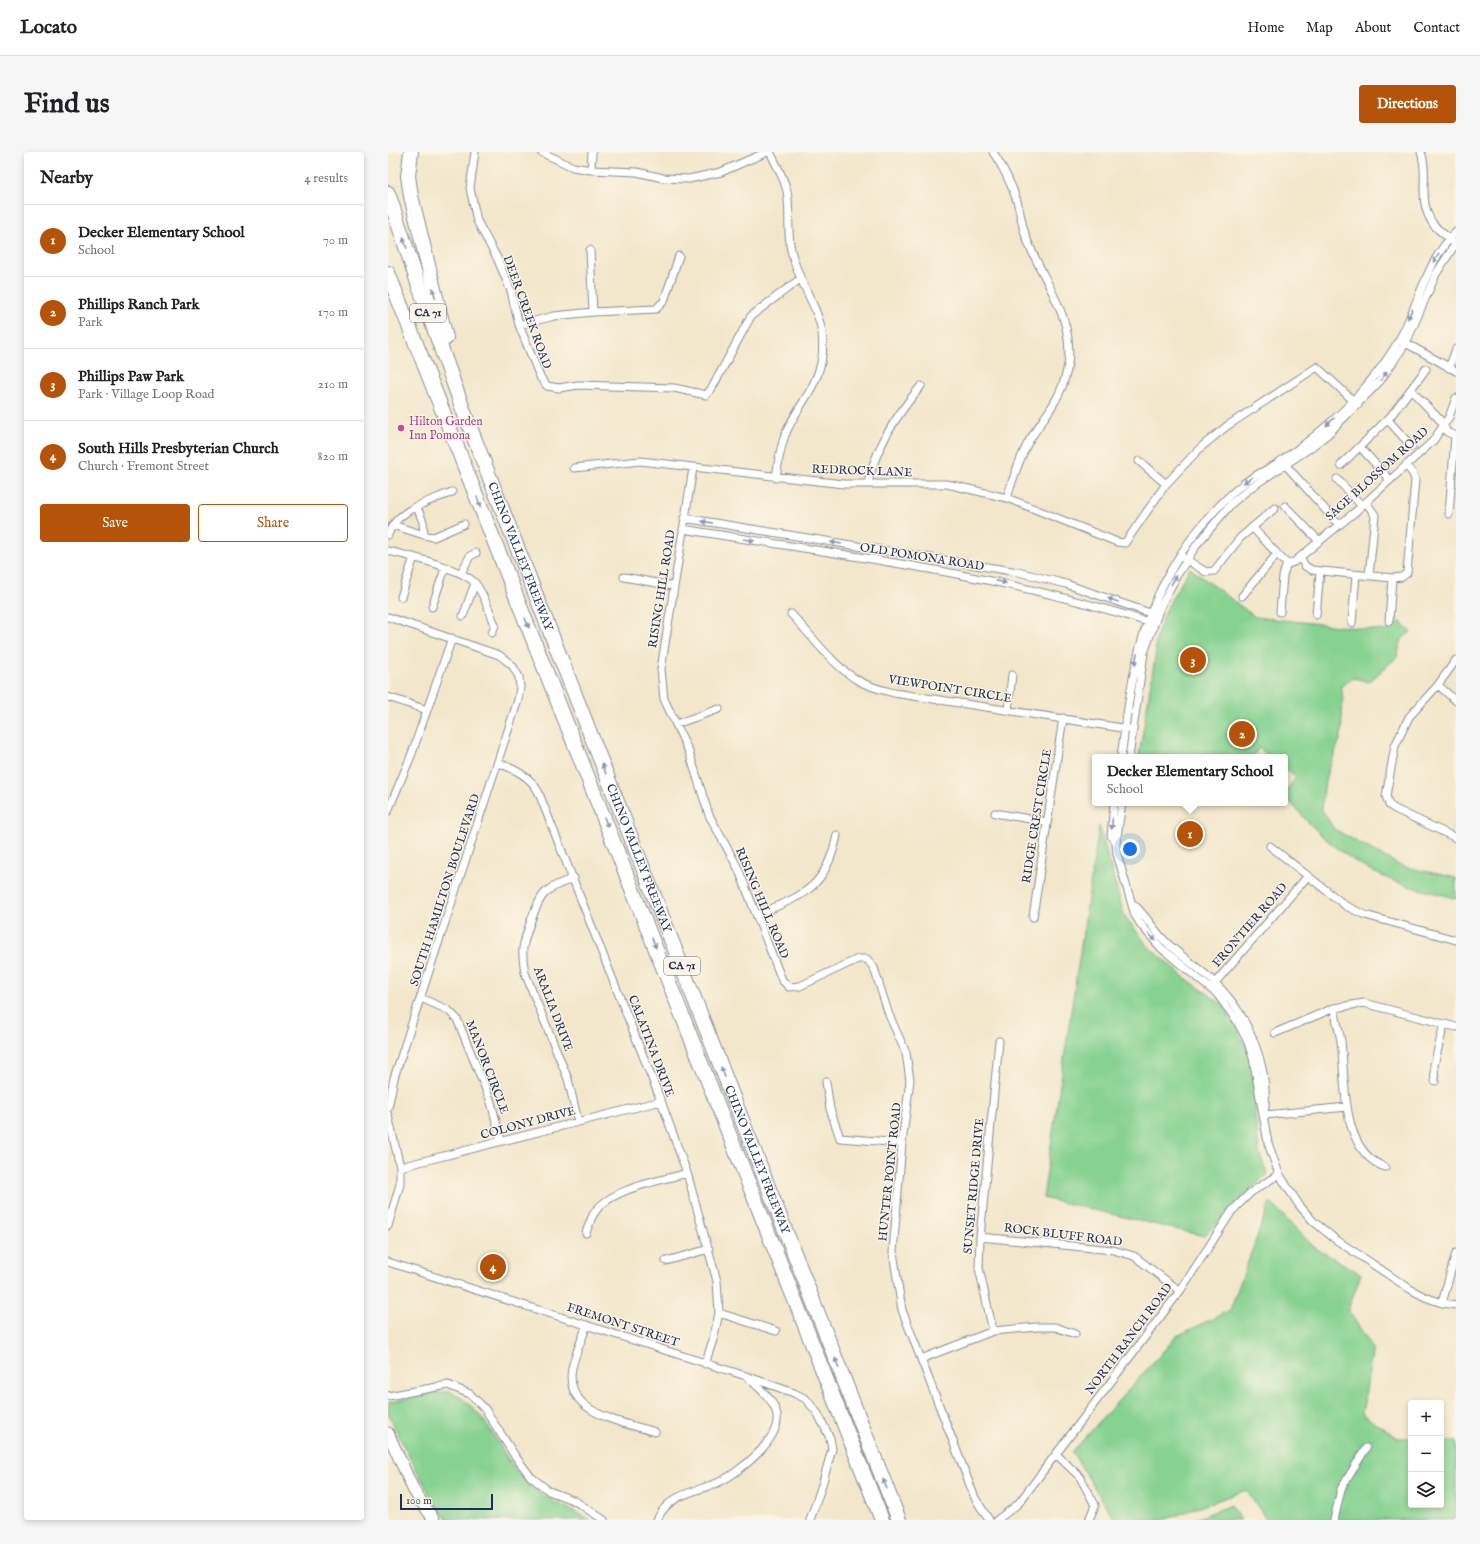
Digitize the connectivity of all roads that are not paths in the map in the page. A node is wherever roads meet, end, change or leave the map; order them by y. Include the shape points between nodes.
1 (411, 152) edge
2 (475, 152) edge
3 (541, 152) edge
4 (592, 152) edge
5 (767, 152) edge
6 (770, 152) edge
7 (993, 152) edge
8 (1421, 152) edge
9 (591, 170) junction
10 (388, 193) edge
11 (1456, 232) edge
12 (1449, 238) junction
13 (1456, 243) edge
14 (590, 250) dead end
15 (680, 256) dead end
16 (388, 273) edge
17 (800, 279) junction
18 (388, 289) edge
19 (594, 312) junction
20 (519, 325) junction
21 (1402, 342) junction
22 (1456, 349) edge
23 (1426, 369) dead end
24 (1452, 369) edge
25 (921, 386) dead end
26 (1411, 390) junction
27 (1456, 398) edge
28 (1356, 402) junction
29 (464, 412) junction
30 (1388, 420) junction
31 (1443, 427) junction
32 (1456, 436) edge
33 (1412, 447) dead end
34 (1360, 448) junction
35 (1139, 460) dead end
36 (1284, 463) junction
37 (1406, 465) junction
38 (465, 466) junction
39 (1341, 466) dead end
40 (574, 468) dead end
41 (693, 468) junction
42 (1454, 470) edge
43 (776, 478) junction
44 (1337, 479) dead end
45 (1390, 480) junction
46 (868, 483) junction
47 (1166, 484) junction
48 (452, 492) dead end
49 (1007, 498) junction
50 (1364, 504) junction
51 (1285, 506) dead end
52 (417, 507) junction
53 (1275, 508) dead end
54 (1449, 514) dead end
55 (684, 518) junction
56 (464, 524) dead end
57 (1340, 525) junction
58 (1252, 526) junction
59 (390, 529) edge
60 (683, 529) junction
61 (424, 535) junction
62 (1319, 541) junction
63 (388, 551) edge
64 (476, 553) dead end
65 (1277, 554) junction
66 (1180, 555) junction
67 (414, 557) junction
68 (1300, 557) junction
69 (1187, 560) junction
70 (1286, 563) junction
71 (445, 568) junction
72 (1320, 572) junction
73 (461, 573) junction
74 (1356, 575) junction
75 (1370, 576) junction
76 (624, 577) dead end
77 (1392, 578) junction
78 (475, 583) junction
79 (673, 586) junction
80 (1242, 596) dead end
81 (401, 597) dead end
82 (432, 607) dead end
83 (1280, 612) dead end
84 (1150, 613) junction
85 (791, 614) dead end
86 (1316, 615) dead end
87 (463, 616) dead end
88 (388, 617) edge
89 (1389, 621) dead end
90 (1150, 623) junction
91 (1352, 623) dead end
92 (492, 633) dead end
93 (452, 638) junction
94 (1456, 660) edge
95 (1012, 675) dead end
96 (1438, 685) junction
97 (388, 697) edge
98 (1456, 701) edge
99 (719, 709) dead end
100 (427, 710) junction
101 (1008, 710) junction
102 (1063, 718) junction
103 (676, 724) junction
104 (1125, 729) junction
105 (1133, 730) junction
106 (1121, 754) edge
107 (1129, 754) edge
108 (499, 763) junction
109 (1114, 806) edge
110 (1122, 806) edge
111 (388, 811) edge
112 (995, 813) dead end
113 (1047, 822) junction
114 (837, 835) dead end
115 (1456, 838) edge
116 (1116, 843) junction
117 (1270, 846) dead end
118 (1308, 877) junction
119 (574, 878) junction
120 (757, 915) junction
121 (1033, 917) dead end
122 (1456, 940) edge
123 (867, 960) joint
124 (1212, 985) junction
125 (421, 998) junction
126 (1334, 1008) junction
127 (1444, 1024) junction
128 (1456, 1027) edge
129 (1275, 1033) dead end
130 (999, 1041) dead end
131 (1435, 1081) dead end
132 (826, 1082) dead end
133 (661, 1100) junction
134 (1347, 1107) junction
135 (388, 1108) edge
136 (388, 1115) edge
137 (1264, 1115) junction
138 (578, 1121) junction
139 (501, 1141) junction
140 (902, 1143) junction
141 (400, 1167) junction
142 (1385, 1167) dead end
143 (687, 1173) junction
144 (1279, 1174) junction
145 (388, 1226) edge
146 (586, 1233) dead end
147 (980, 1237) junction
148 (709, 1249) junction
149 (1456, 1253) edge
150 (666, 1261) dead end
151 (388, 1262) edge
152 (1180, 1290) junction
153 (1442, 1303) junction
154 (1456, 1305) edge
155 (719, 1313) junction
156 (587, 1325) junction
157 (993, 1331) junction
158 (776, 1332) dead end
159 (1075, 1334) dead end
160 (921, 1359) junction
161 (705, 1364) junction
162 (746, 1376) junction
163 (388, 1396) edge
164 (654, 1432) dead end
165 (388, 1433) edge
166 (1366, 1448) dead end
167 (1056, 1454) junction
168 (434, 1520) edge
169 (604, 1520) edge
170 (657, 1520) edge
171 (810, 1520) edge
172 (882, 1520) edge
173 (899, 1520) edge
174 (989, 1520) edge
175 (998, 1520) edge
176 (1089, 1520) edge
177 (1334, 1520) edge

29 -> 1 highway via 411,196 408,176
2 - 20 street, DEER CREEK ROAD via 470,188 477,221 511,291
3 - 9 street via 573,167
4 - 9 street
5 - 9 street via 721,172 688,179 662,178 637,172
6 - 17 street via 787,190 791,253
7 - 49 street via 1004,168 1027,241 1062,311 1069,334 1069,357 1064,381 1054,405 1029,442 1017,466
8 - 12 street via 1424,162 1424,206 1434,225
29 -> 10 highway, CHINO VALLEY FREEWAY / CA 71
11 - 12 street
12 - 13 street
12 -> 21 street via 1428,271
13 - 21 street via 1436,274
14 - 19 street
15 - 19 street via 664,301 656,310
16 - 38 highway, CHINO VALLEY FREEWAY / CA 71
17 - 20 street, DEER CREEK ROAD via 751,316 706,395 674,388 547,386 540,377
17 - 43 street via 818,312 823,346 815,381 786,433
18 - 38 highway
19 - 20 street via 554,316
21 - 24 street
21 - 28 street
22 - 24 street
23 - 26 street
25 - 46 street via 882,443 872,463
26 - 30 street
26 - 31 street via 1440,420
27 - 31 street, SAGE BLOSSOM ROAD
28 - 36 street
28 - 47 street via 1317,367 1227,426 1200,448
173 -> 29 highway, CHINO VALLEY FREEWAY / CA 71
30 - 33 street
30 - 34 street
31 - 32 street via 1449,434
31 - 37 street, SAGE BLOSSOM ROAD
32 - 42 street
34 - 39 street
34 - 45 street
35 - 47 street
36 - 57 street
36 -> 66 street via 1244,482 1227,497
36 - 69 street via 1231,504
37 - 45 street, SAGE BLOSSOM ROAD
37 - 77 street via 1415,480 1407,573 1402,578
38 -> 172 highway, CHINO VALLEY FREEWAY / CA 71
40 - 41 street, REDROCK LANE via 640,461
41 - 43 street, REDROCK LANE
41 - 55 street, RISING HILL ROAD
42 - 54 street
43 - 46 street, REDROCK LANE via 844,484
44 - 50 street
45 - 50 street, SAGE BLOSSOM ROAD
46 - 49 street, REDROCK LANE via 947,484
47 - 49 street, REDROCK LANE via 1125,543
48 - 52 street
50 - 57 street, SAGE BLOSSOM ROAD
50 - 75 street via 1375,515
51 - 62 street
52 - 59 street via 402,513
52 - 61 street via 423,522
53 - 58 street
55 - 60 street, RISING HILL ROAD
84 -> 55 street, OLD POMONA ROAD via 1066,584 1018,572
56 - 61 street via 434,537
57 - 62 street, SAGE BLOSSOM ROAD
58 - 65 street
58 - 69 street via 1214,571 1206,572
59 - 61 street
60 - 79 street, RISING HILL ROAD
60 -> 90 street, OLD POMONA ROAD via 993,580 1055,594
62 - 68 street, SAGE BLOSSOM ROAD
63 - 67 street
64 - 73 street via 470,556
65 - 70 street
65 - 80 street
66 - 69 street
66 - 84 street via 1161,586
67 - 71 street
67 - 81 street
68 - 70 street, SAGE BLOSSOM ROAD
68 - 72 street via 1308,569
90 -> 69 street
70 - 83 street
71 - 73 street
71 - 82 street
72 - 74 street
72 - 86 street
73 - 78 street
74 - 75 street
74 - 91 street
75 - 77 street
76 - 79 street
77 - 89 street
78 - 87 street
78 - 92 street via 495,625
79 - 103 street, RISING HILL ROAD via 661,669 664,699
84 - 90 street
85 - 101 street, VIEWPOINT CIRCLE via 837,662 858,680 876,688
88 - 93 street
90 -> 104 street via 1136,660
90 - 105 street
93 - 100 street
93 - 108 street, SOUTH HAMILTON BOULEVARD via 499,655 512,666 519,677 518,700
94 - 96 street
95 - 101 street
96 - 98 street
96 - 115 street via 1409,717 1395,746 1386,796 1389,805 1395,809
97 - 100 street
99 - 103 street
100 - 111 street
101 - 102 street, VIEWPOINT CIRCLE
102 - 104 street, VIEWPOINT CIRCLE
102 - 113 street, RIDGE CREST CIRCLE
103 - 120 street, RISING HILL ROAD via 709,815 738,868
104 - 105 street, VIEWPOINT CIRCLE
104 - 106 street
105 - 107 street
108 - 119 street, CALATINA DRIVE via 523,773 532,781
108 - 125 street, SOUTH HAMILTON BOULEVARD
109 -> 116 street via 1111,836
110 - 116 street
112 - 113 street
113 - 121 street, RIDGE CREST CIRCLE
114 - 120 street via 831,860 817,883 807,892
116 - 124 street via 1124,880 1133,904 1164,940
117 - 118 street
118 - 122 street via 1346,906 1366,915
118 - 124 street, FRONTIER ROAD
119 - 133 street, CALATINA DRIVE
119 - 138 street, ARALIA DRIVE via 553,887 539,901 524,947 523,960 525,973 568,1079
120 - 123 street, RISING HILL ROAD via 782,980 789,987 800,986 858,959
123 - 140 street, HUNTER POINT ROAD via 874,968 889,1015 906,1053 910,1080
124 - 137 street via 1242,1016 1253,1040 1264,1081
125 - 135 street, SOUTH HAMILTON BOULEVARD via 394,1078
125 - 139 street, MANOR CIRCLE via 448,1010 457,1018 491,1102
126 - 127 street via 1364,1003
126 - 129 street
126 - 134 street via 1341,1040
127 - 128 street
127 - 131 street via 1434,1065
130 - 147 street, SUNSET RIDGE DRIVE
132 - 140 street via 830,1109 840,1138
133 - 138 street, COLONY DRIVE
133 - 143 street, CALATINA DRIVE
134 - 137 street
134 - 142 street via 1353,1135 1368,1159
136 - 141 street
137 - 144 street via 1268,1143
138 - 139 street, COLONY DRIVE
139 - 141 street, COLONY DRIVE
140 - 160 street, HUNTER POINT ROAD via 893,1252 902,1310
141 - 145 street via 400,1184
143 - 146 street via 613,1196 593,1214
143 - 148 street, CALATINA DRIVE
144 - 152 street, NORTH RANCH ROAD via 1250,1193 1232,1210
144 - 153 street via 1299,1205 1313,1221 1335,1239 1410,1289
147 - 152 street, ROCK BLUFF ROAD via 1114,1250 1134,1256
147 - 157 street, SUNSET RIDGE DRIVE via 979,1268
148 - 150 street
148 - 155 street, CALATINA DRIVE via 717,1281
149 - 153 street
151 - 156 street, FREMONT STREET
152 - 167 street, NORTH RANCH ROAD
153 - 154 street
155 - 158 street
155 - 161 street, CALATINA DRIVE
156 - 161 street, FREMONT STREET
156 - 164 street via 572,1369 571,1384 576,1396 594,1412
157 - 159 street via 1055,1327
157 - 160 street
160 - 174 street, HUNTER POINT ROAD via 975,1498
161 - 162 street, FREMONT STREET
162 - 170 street via 764,1393 776,1411 777,1422 774,1431 749,1462 736,1473 668,1503
162 - 171 street, FREMONT STREET via 794,1392 806,1399 818,1414 830,1438 832,1449
163 - 169 street via 448,1385 470,1394 485,1409 531,1477 549,1491 575,1501
165 - 168 street via 414,1491
166 - 177 street via 1341,1489
167 - 175 street, NORTH RANCH ROAD via 1018,1504
167 - 176 street via 1080,1477 1095,1505

